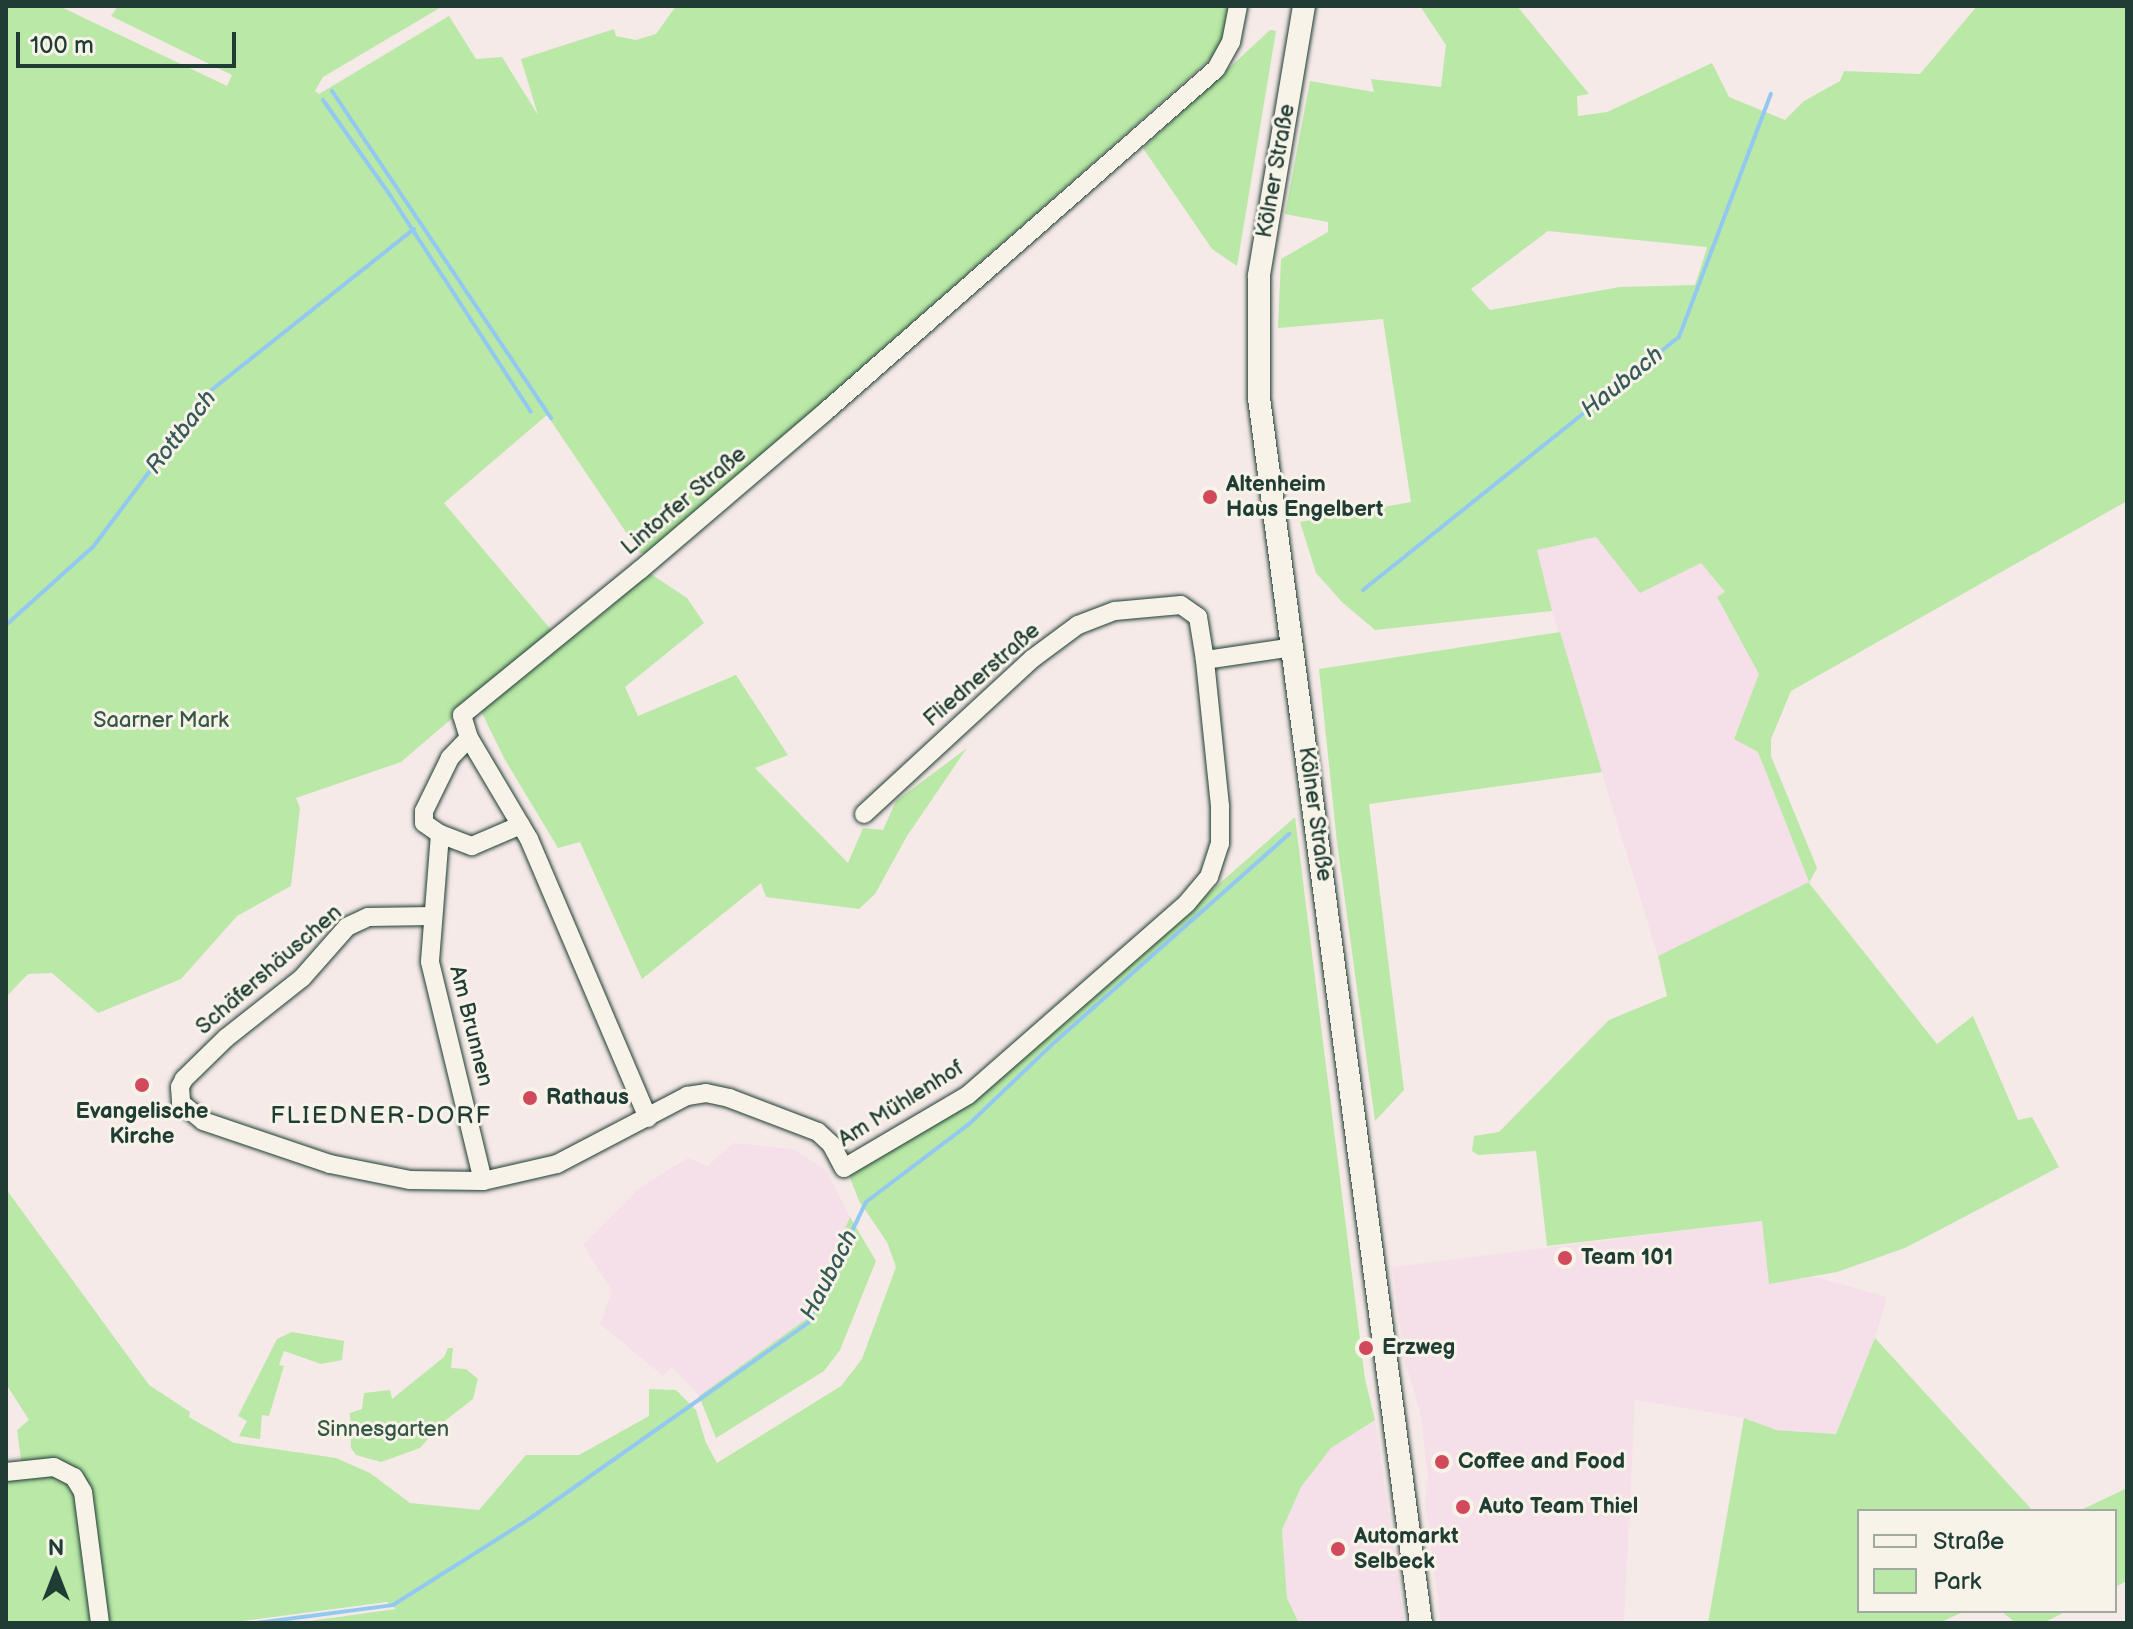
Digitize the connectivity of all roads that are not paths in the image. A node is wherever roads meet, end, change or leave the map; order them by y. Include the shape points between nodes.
1 (1238, 6) edge
2 (1304, 6) edge
3 (1294, 647) junction
4 (1205, 660) junction
5 (469, 738) junction
6 (864, 814) dead end
7 (521, 825) junction
8 (440, 834) junction
9 (432, 916) junction
10 (190, 1114) joint
11 (648, 1118) junction
12 (483, 1181) junction
13 (6, 1472) edge
14 (100, 1623) edge
15 (1421, 1623) edge

1 - 5 street, Lintorfer Straße via 1231,42 1216,69 802,432 462,715
2 - 3 main road, Kölner Straße via 1259,276 1257,335 1259,398
3 - 4 street
3 - 15 main road, Kölner Straße
4 - 6 street, Fliednerstraße via 1198,617 1181,605 1115,611 1078,625 1032,659
4 - 11 street, Am Mühlenhof via 1220,806 1220,844 1209,877 1187,903 968,1095 844,1168 818,1132 729,1098 687,1096
5 - 7 street
5 - 8 street, Am Brunnen via 450,758 424,811 424,823
7 - 8 street via 472,846
7 - 11 street
8 - 9 street, Am Brunnen
9 - 10 street, Schäfershäuschen via 368,917 347,927 302,978 184,1079 179,1096
9 - 12 street, Am Brunnen via 430,962
10 - 12 street, Am Mühlenhof via 330,1164 410,1180
11 - 12 street, Am Mühlenhof via 557,1164
13 - 14 street via 54,1467 74,1477 83,1492

